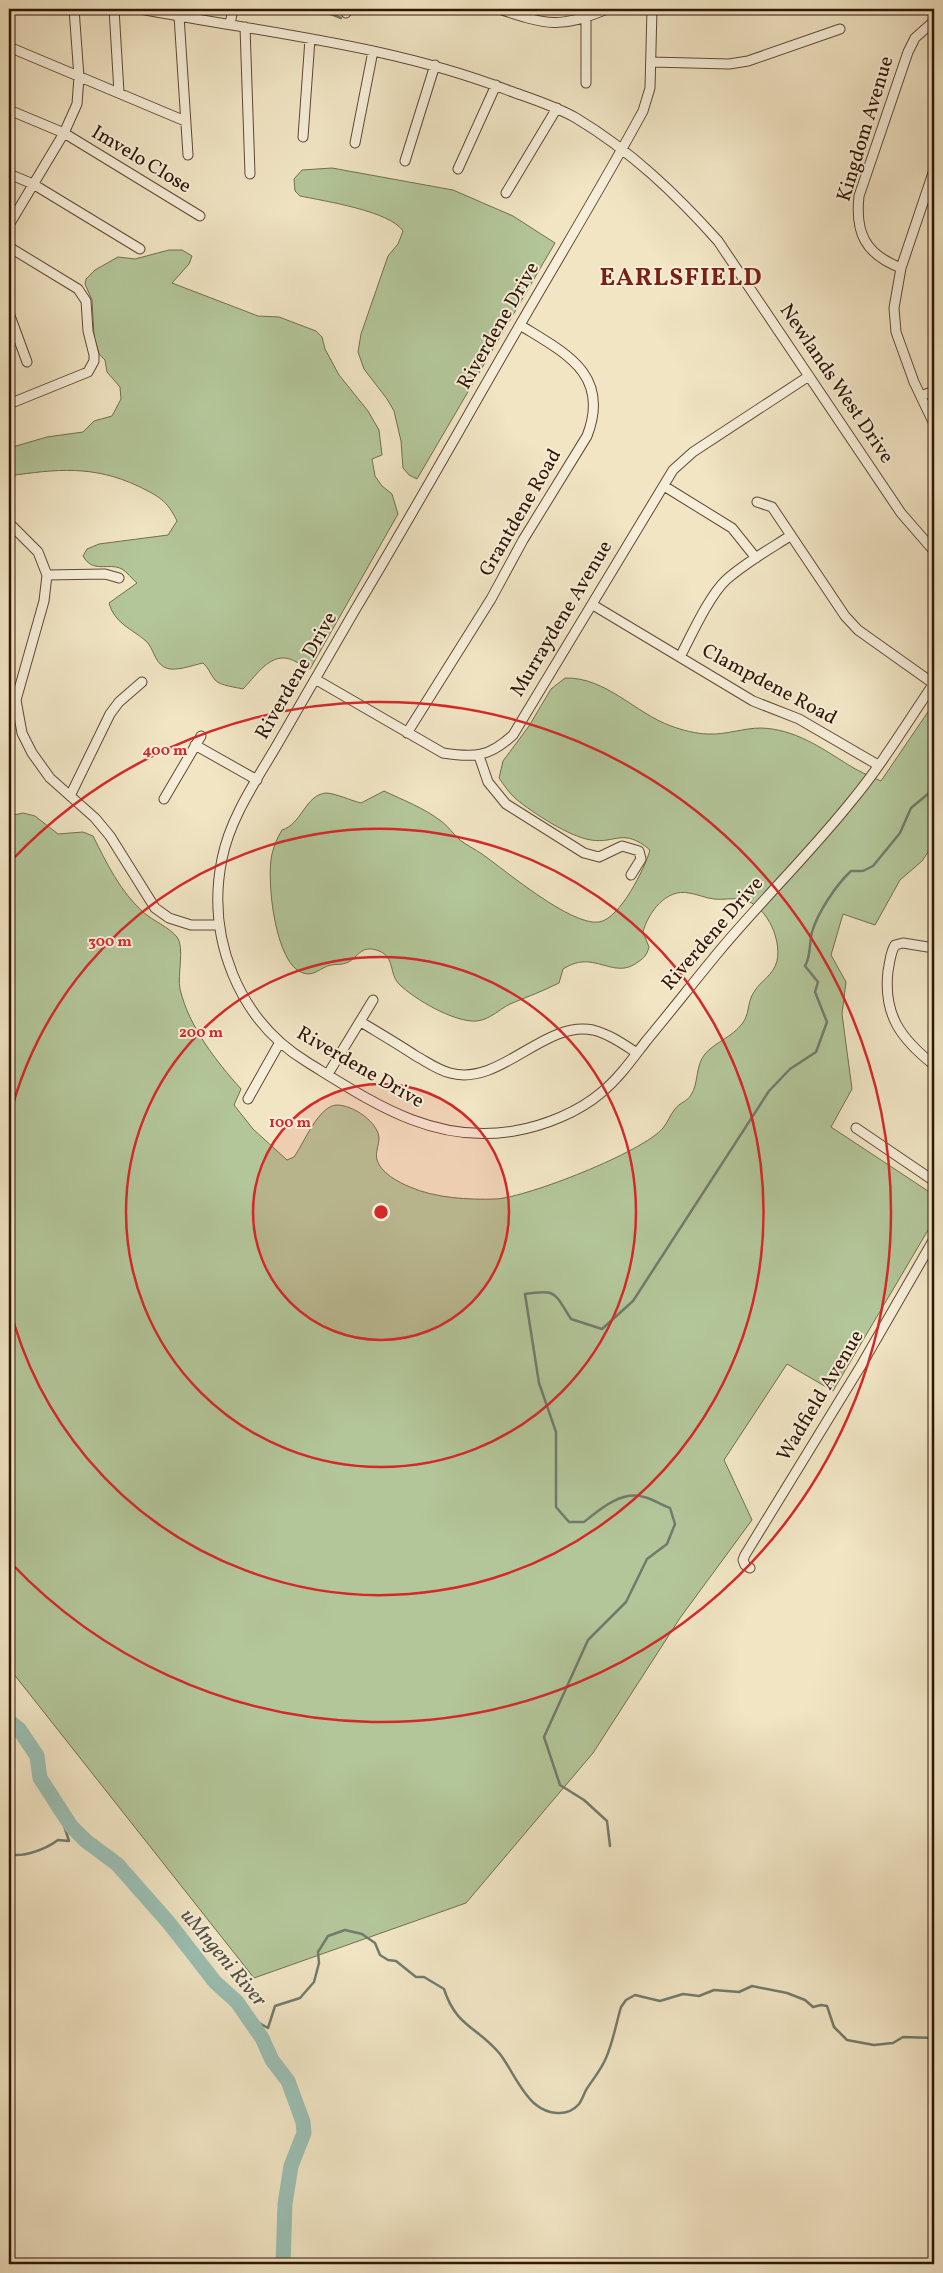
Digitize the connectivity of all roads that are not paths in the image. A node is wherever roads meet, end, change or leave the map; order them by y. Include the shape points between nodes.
1 (14, 9) edge
2 (74, 9) edge
3 (114, 9) edge
4 (141, 9) edge
5 (233, 9) edge
6 (499, 9) edge
7 (607, 9) edge
8 (652, 9) edge
9 (9, 11) edge
10 (179, 16) junction
11 (586, 18) junction
12 (934, 21) edge
13 (230, 24) junction
14 (245, 27) junction
15 (840, 29) dead end
16 (310, 39) junction
17 (9, 47) edge
18 (373, 51) junction
19 (652, 62) junction
20 (435, 65) junction
21 (79, 77) junction
22 (586, 83) dead end
23 (496, 85) junction
24 (119, 92) junction
25 (556, 108) junction
26 (9, 110) edge
27 (186, 121) junction
28 (64, 133) junction
29 (303, 137) dead end
30 (355, 143) dead end
31 (622, 149) junction
32 (188, 155) dead end
33 (404, 161) dead end
34 (458, 169) dead end
35 (934, 170) edge
36 (9, 174) edge
37 (250, 174) dead end
38 (33, 184) junction
39 (506, 193) dead end
40 (200, 216) dead end
41 (9, 225) edge
42 (9, 247) edge
43 (140, 249) dead end
44 (901, 268) junction
45 (9, 313) edge
46 (520, 325) junction
47 (13, 338) edge
48 (27, 362) dead end
49 (809, 376) junction
50 (934, 391) edge
51 (921, 396) junction
52 (9, 404) edge
53 (934, 424) edge
54 (664, 486) junction
55 (756, 502) dead end
56 (9, 523) edge
57 (790, 536) junction
58 (934, 551) edge
59 (756, 558) junction
60 (47, 575) junction
61 (118, 578) dead end
62 (593, 605) junction
63 (680, 657) junction
64 (315, 678) junction
65 (142, 682) dead end
66 (934, 683) edge
67 (13, 699) edge
68 (407, 733) junction
69 (201, 736) dead end
70 (195, 745) junction
71 (479, 756) junction
72 (878, 765) junction
73 (257, 780) junction
74 (70, 796) junction
75 (164, 798) dead end
76 (632, 875) dead end
77 (219, 925) junction
78 (934, 948) edge
79 (373, 1000) dead end
80 (361, 1022) junction
81 (280, 1042) junction
82 (637, 1053) junction
83 (934, 1065) edge
84 (328, 1074) junction
85 (248, 1099) dead end
86 (856, 1128) dead end
87 (934, 1180) edge
88 (934, 1239) edge
89 (750, 1568) dead end

1 - 9 street
2 - 21 street
3 - 24 street
4 - 10 street, Newlands West Drive
5 - 13 street
6 - 11 street via 555,24
7 - 11 street
8 - 19 street, Riverdene Drive
10 - 13 street, Newlands West Drive
10 - 27 street
11 - 22 street
12 - 44 street, Kingdom Avenue via 915,38 908,52 859,196 860,232 869,248 884,261
13 - 14 street, Newlands West Drive
14 - 16 street, Newlands West Drive
14 - 37 street
15 - 19 street via 748,62
16 - 18 street, Newlands West Drive
16 - 29 street
17 - 21 street
18 - 20 street, Newlands West Drive
18 - 30 street
19 - 31 street, Riverdene Drive via 648,100
20 - 23 street, Newlands West Drive
20 - 33 street
21 - 24 street
21 - 28 street via 77,104
23 - 25 street, Newlands West Drive
23 - 34 street
24 - 27 street
25 - 31 street, Newlands West Drive
25 - 39 street
26 - 28 street, Imvelo Close
27 - 32 street
28 - 38 street
28 - 40 street, Imvelo Close
31 - 46 street, Riverdene Drive
31 - 49 street, Newlands West Drive via 677,197 718,241
35 - 44 street
36 - 38 street
38 - 41 street
38 - 43 street
42 - 52 street via 81,291 86,301 94,355 88,372
44 - 51 street via 895,293 896,332
45 - 47 street
46 - 64 street, Riverdene Drive
46 - 68 street, Grantdene Road via 572,358 583,370 592,391 591,426 492,598
47 - 48 street
49 - 54 street, Murraydene Avenue via 693,452 673,470
49 - 58 street, Newlands West Drive via 901,513
50 - 51 street
51 - 53 street
54 - 59 street via 732,528
54 - 62 street, Murraydene Avenue via 627,543
55 - 57 street via 772,507
56 - 60 street via 38,552
57 - 59 street
57 - 66 street via 858,630
59 - 63 street via 724,581
60 - 61 street via 105,574
60 - 67 street via 44,601
62 - 63 street, Clampdene Road
62 - 71 street, Murraydene Avenue via 513,735 499,748
63 - 72 street, Clampdene Road via 754,701 799,719
64 - 68 street, Murraydene Avenue
64 - 73 street, Riverdene Drive
65 - 74 street via 110,714
66 - 72 street, Riverdene Drive
67 - 74 street via 22,733 32,753 50,778
68 - 71 street, Murraydene Avenue via 444,754
69 - 70 street
70 - 73 street
70 - 75 street
71 - 76 street via 488,782 506,804 584,853 599,857 622,846 639,851 641,860
72 - 82 street, Riverdene Drive via 854,799 723,947
73 - 77 street, Riverdene Drive via 225,844 217,897
74 - 77 street via 96,818 110,836 155,908 169,918 192,925
77 - 81 street, Riverdene Drive via 228,965 244,998
78 - 83 street via 903,943 895,945 886,988 894,1021 910,1045
79 - 80 street
80 - 82 street via 451,1074 488,1071 554,1036 575,1029 607,1034
80 - 84 street
81 - 84 street, Riverdene Drive
81 - 85 street
82 - 84 street, Riverdene Drive via 601,1093 576,1109 541,1124 484,1134 459,1133 421,1124 384,1107
86 - 87 street
88 - 89 street, Wadfield Avenue via 745,1555 743,1560

